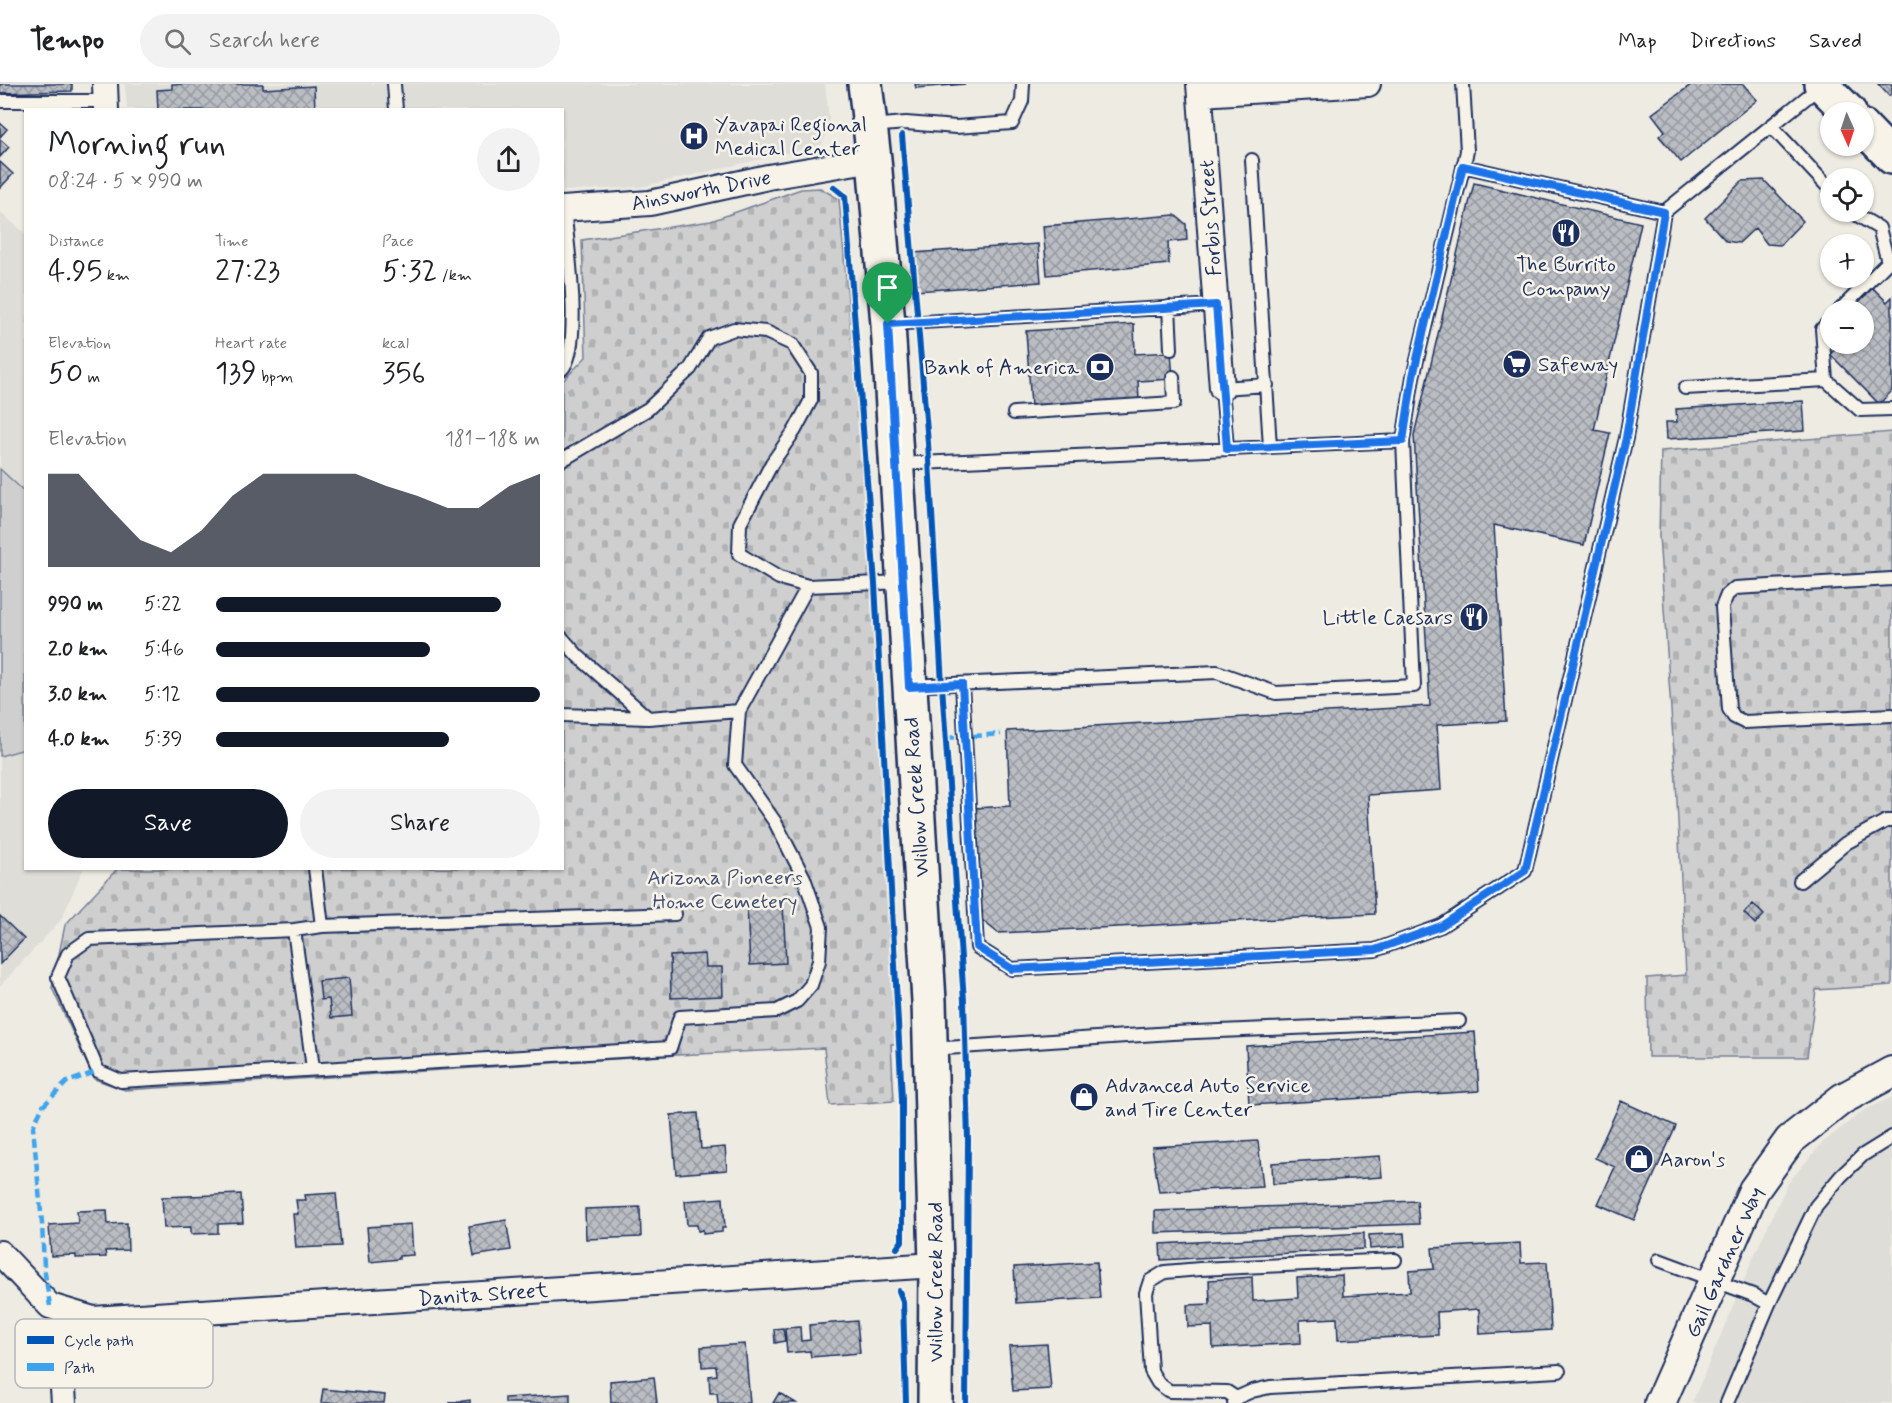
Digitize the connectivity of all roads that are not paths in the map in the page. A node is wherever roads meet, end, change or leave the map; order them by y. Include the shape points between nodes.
1 (394, 84) edge
2 (865, 84) edge
3 (1023, 84) edge
4 (1368, 84) edge
5 (1463, 84) edge
6 (1821, 85) edge
7 (1200, 89) edge
8 (106, 98) edge
9 (0, 101) edge
10 (1839, 102) edge
11 (396, 108) edge
12 (870, 126) junction
13 (1771, 126) junction
14 (1874, 138) edge
15 (1892, 157) edge
16 (874, 159) junction
17 (1252, 160) dead end
18 (1463, 166) junction
19 (1820, 178) edge
20 (564, 209) edge
21 (1664, 212) junction
22 (564, 220) edge
23 (1869, 222) edge
24 (1892, 271) edge
25 (1878, 273) junction
26 (1850, 300) edge
27 (1216, 305) junction
28 (1169, 307) junction
29 (888, 324) junction
30 (1171, 350) dead end
31 (1824, 354) edge
32 (564, 367) edge
33 (1173, 378) dead end
34 (1826, 380) junction
35 (1267, 385) junction
36 (1222, 388) junction
37 (1685, 388) dead end
38 (1892, 409) edge
39 (1014, 413) dead end
40 (1403, 441) junction
41 (1270, 447) junction
42 (1227, 449) junction
43 (564, 459) edge
44 (896, 464) junction
45 (1892, 579) edge
46 (903, 582) junction
47 (808, 586) junction
48 (564, 640) edge
49 (962, 684) junction
50 (909, 687) junction
51 (739, 711) junction
52 (564, 715) edge
53 (1892, 715) edge
54 (648, 718) junction
55 (1892, 820) edge
56 (315, 870) edge
57 (1800, 881) dead end
58 (675, 914) dead end
59 (322, 926) junction
60 (294, 930) junction
61 (1459, 1022) dead end
62 (930, 1049) junction
63 (313, 1068) junction
64 (1892, 1072) edge
65 (1892, 1137) edge
66 (0, 1253) edge
67 (1395, 1260) dead end
68 (1659, 1260) dead end
69 (936, 1265) junction
70 (1716, 1280) junction
71 (1769, 1304) junction
72 (93, 1319) joint
73 (1559, 1371) dead end
74 (63, 1388) edge
75 (1235, 1400) edge
76 (64, 1403) edge
77 (935, 1403) edge
78 (1660, 1403) edge
79 (1727, 1403) edge

1 - 11 lane
2 - 12 main road, Willow Creek Road
3 - 12 lane via 1022,101 1012,123
4 - 7 street
5 - 18 lane via 1467,151
6 - 10 main road
6 - 13 lane
7 - 27 street, Forbis Street
8 - 9 lane
12 - 16 main road, Willow Creek Road
13 - 19 lane
13 - 21 lane
14 - 15 main road
16 - 20 street, Ainsworth Drive via 650,203
16 - 29 main road, Willow Creek Road
17 - 35 lane
18 - 21 lane
18 - 40 lane via 1413,376
21 - 49 lane via 1626,438 1525,871 1441,926 1375,950 1012,969 977,947
22 - 32 lane via 573,345
23 - 25 lane via 1879,228 1888,262
24 - 25 lane
25 - 26 lane
27 - 28 lane
27 - 36 street, Forbis Street
28 - 29 lane
28 - 30 lane
29 - 44 main road, Willow Creek Road
31 - 34 lane
33 - 39 lane via 1174,404
34 - 37 lane
34 - 38 lane via 1860,410
35 - 36 lane
35 - 41 lane
36 - 42 lane
40 - 41 lane
40 - 49 lane via 1414,686 1276,693 1217,672
41 - 42 lane
42 - 44 lane
43 - 47 lane via 648,410 690,369 709,338 734,329 766,332 792,344 811,374 811,400 740,524 739,554 779,578
44 - 46 main road, Willow Creek Road
45 - 53 lane via 1735,588 1722,607 1729,709 1734,717 1744,722
46 - 47 lane
46 - 50 main road, Willow Creek Road
47 - 51 lane
48 - 54 lane
49 - 50 lane
50 - 62 main road, Willow Creek Road
51 - 54 lane
51 - 63 lane via 735,765 780,831 804,878 821,927 819,961 811,985 797,1001 777,1011 680,1017 670,1048
52 - 54 lane
55 - 57 lane via 1846,843
56 - 59 lane
58 - 59 lane
59 - 60 lane
60 - 63 lane
60 - 63 lane via 89,939 68,954 58,977 98,1071 121,1081
61 - 62 lane via 1172,1033
62 - 69 main road, Willow Creek Road
64 - 70 street, Gail Gardner Way via 1842,1099 1790,1140 1754,1190
65 - 71 lane via 1863,1155 1816,1206
66 - 72 street via 50,1306
67 - 75 lane via 1200,1269 1165,1272 1150,1281 1146,1293 1151,1371 1158,1383 1169,1391 1227,1392
68 - 70 lane
69 - 72 street, Danita Street
69 - 77 main road, Willow Creek Road
70 - 71 lane
70 - 78 street, Gail Gardner Way
71 - 79 lane
73 - 75 lane via 1270,1387
74 - 76 street

